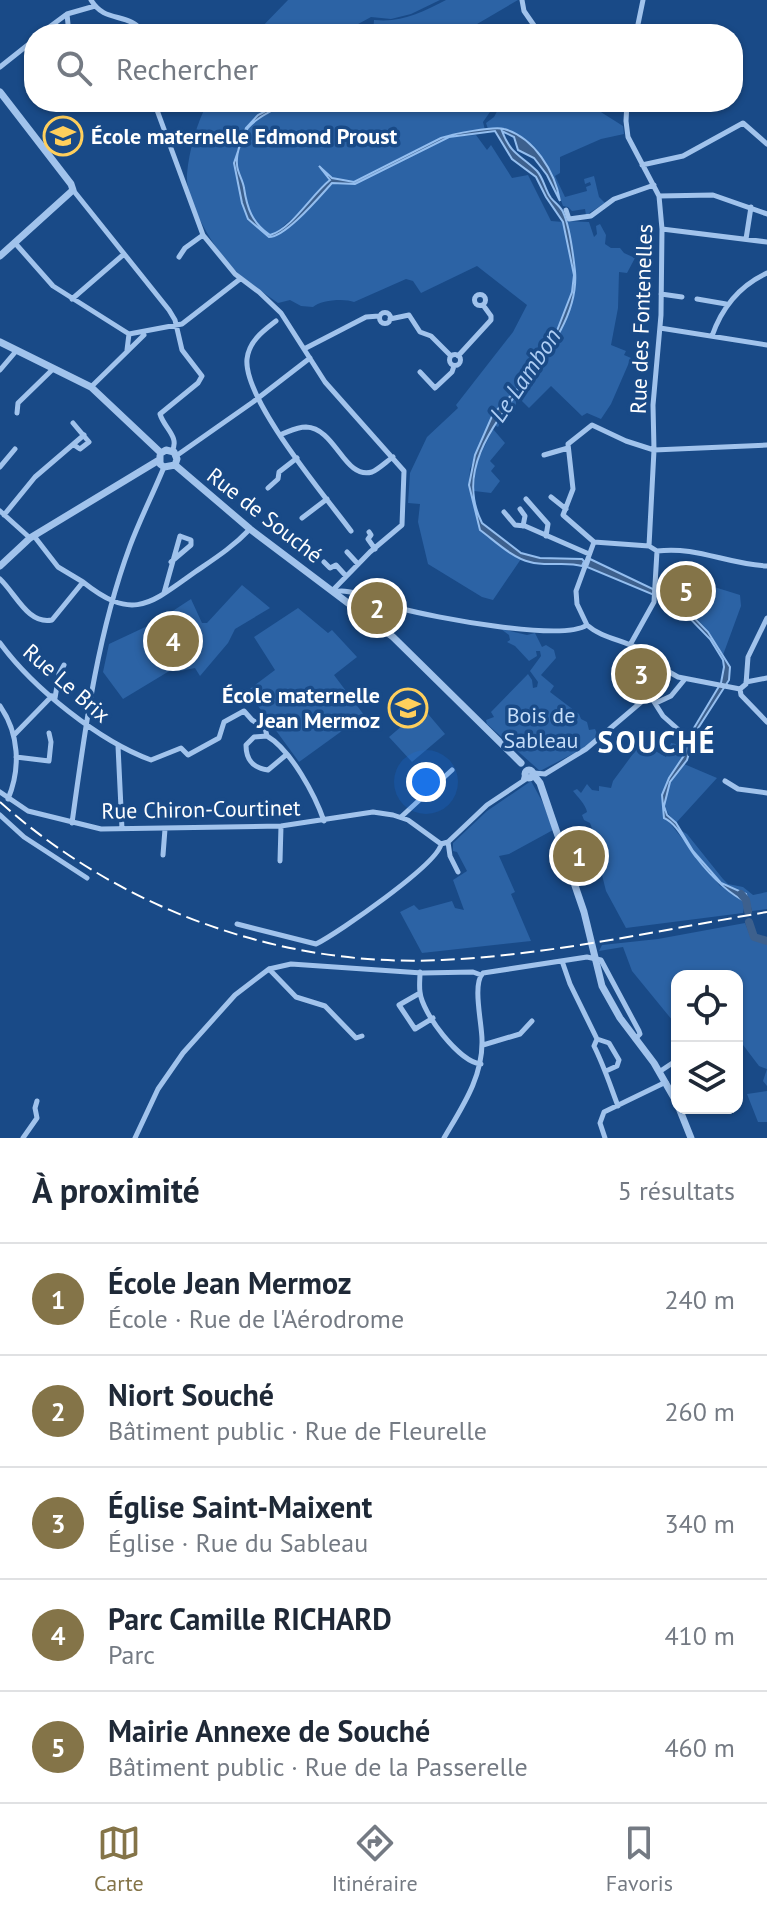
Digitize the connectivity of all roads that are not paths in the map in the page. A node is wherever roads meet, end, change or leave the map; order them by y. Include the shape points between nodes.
1 (522, 0) edge
2 (643, 0) edge
3 (93, 3) edge
4 (67, 14) junction
5 (54, 24) edge
6 (68, 24) edge
7 (136, 24) edge
8 (533, 24) edge
9 (638, 24) edge
10 (24, 48) edge
11 (0, 67) edge
12 (0, 92) edge
13 (158, 112) edge
14 (626, 112) edge
15 (767, 144) edge
16 (642, 165) junction
17 (654, 185) junction
18 (73, 190) junction
19 (659, 196) junction
20 (751, 207) junction
21 (566, 210) dead end
22 (767, 214) edge
23 (662, 229) junction
24 (203, 235) junction
25 (746, 239) junction
26 (767, 242) edge
27 (15, 243) junction
28 (124, 254) junction
29 (0, 256) edge
30 (179, 257) dead end
31 (767, 273) edge
32 (240, 279) junction
33 (661, 294) junction
34 (682, 297) dead end
35 (72, 299) junction
36 (697, 299) dead end
37 (726, 304) junction
38 (483, 305) dead end
39 (277, 309) junction
40 (276, 321) junction
41 (288, 326) junction
42 (176, 327) junction
43 (660, 328) junction
44 (148, 331) junction
45 (129, 334) junction
46 (712, 336) junction
47 (0, 342) edge
48 (767, 345) edge
49 (304, 349) junction
50 (17, 350) junction
51 (127, 350) junction
52 (455, 356) junction
53 (310, 358) junction
54 (53, 368) junction
55 (0, 370) edge
56 (420, 372) dead end
57 (91, 387) junction
58 (257, 399) junction
59 (17, 413) dead end
60 (73, 423) dead end
61 (281, 434) junction
62 (84, 435) junction
63 (74, 445) junction
64 (767, 445) edge
65 (568, 448) junction
66 (15, 449) dead end
67 (654, 450) junction
68 (544, 455) dead end
69 (175, 457) junction
70 (393, 457) junction
71 (297, 458) junction
72 (161, 460) junction
73 (0, 467) edge
74 (268, 488) dead end
75 (551, 497) dead end
76 (327, 499) junction
77 (526, 499) dead end
78 (520, 509) dead end
79 (566, 509) junction
80 (504, 512) dead end
81 (2, 513) edge
82 (302, 518) dead end
83 (523, 526) junction
84 (250, 529) junction
85 (351, 531) dead end
86 (369, 532) dead end
87 (546, 536) junction
88 (32, 537) junction
89 (594, 542) junction
90 (649, 546) junction
91 (375, 549) junction
92 (657, 551) junction
93 (347, 552) dead end
94 (588, 556) junction
95 (171, 562) junction
96 (324, 562) dead end
97 (358, 564) junction
98 (0, 566) edge
99 (767, 566) edge
100 (346, 576) junction
101 (0, 579) edge
102 (83, 582) junction
103 (334, 591) junction
104 (164, 594) junction
105 (356, 595) junction
106 (344, 599) junction
107 (113, 601) junction
108 (767, 618) edge
109 (587, 625) junction
110 (0, 643) edge
111 (630, 645) junction
112 (3, 653) edge
113 (655, 664) junction
114 (64, 665) dead end
115 (767, 678) edge
116 (685, 679) junction
117 (746, 682) junction
118 (740, 689) junction
119 (649, 694) junction
120 (54, 698) junction
121 (656, 703) junction
122 (0, 706) edge
123 (767, 722) edge
124 (86, 723) junction
125 (681, 732) dead end
126 (49, 733) dead end
127 (15, 734) junction
128 (267, 736) junction
129 (118, 746) junction
130 (286, 755) junction
131 (16, 757) junction
132 (452, 770) dead end
133 (529, 775) junction
134 (725, 781) dead end
135 (0, 792) edge
136 (767, 793) edge
137 (8, 799) junction
138 (0, 815) edge
139 (401, 817) junction
140 (324, 821) junction
141 (72, 823) junction
142 (281, 826) junction
143 (122, 829) junction
144 (165, 829) junction
145 (444, 843) junction
146 (163, 855) dead end
147 (280, 861) dead end
148 (458, 872) dead end
149 (87, 878) dead end
150 (237, 924) dead end
151 (594, 954) junction
152 (562, 961) junction
153 (269, 969) junction
154 (420, 972) junction
155 (481, 975) junction
156 (420, 993) junction
157 (433, 1018) junction
158 (532, 1021) dead end
159 (362, 1036) dead end
160 (597, 1039) junction
161 (635, 1039) junction
162 (483, 1045) junction
163 (481, 1064) junction
164 (671, 1064) edge
165 (606, 1071) junction
166 (659, 1072) junction
167 (666, 1082) junction
168 (671, 1092) edge
169 (37, 1101) dead end
170 (618, 1106) junction
171 (682, 1114) edge
172 (23, 1138) edge
173 (135, 1138) edge
174 (444, 1138) edge
175 (605, 1138) edge
176 (691, 1138) edge

1 - 8 street
2 - 9 street
3 - 4 street
3 - 7 street via 108,16
4 - 5 street
4 - 6 street
10 - 11 street
12 - 18 street
13 - 24 street
14 - 16 street, Rue des Fontenelles via 628,137
15 - 16 street via 743,123 683,156
16 - 17 street, Rue des Fontenelles
17 - 19 street, Rue des Fontenelles
17 - 21 street via 614,199 585,218 569,219
18 - 27 street
18 - 28 street
19 - 20 street via 713,195
19 - 23 street, Rue des Fontenelles
20 - 22 street
20 - 25 street
23 - 25 street
23 - 33 street, Rue des Fontenelles
24 - 30 street
24 - 32 street
25 - 26 street
27 - 29 street
27 - 35 street via 46,280
28 - 35 street
28 - 42 street via 169,310
31 - 37 street
32 - 39 street
32 - 42 street
33 - 34 street
33 - 43 street, Rue des Fontenelles
35 - 45 street
36 - 37 street
37 - 46 street
38 - 52 street via 491,320
39 - 40 street
39 - 41 street
40 - 41 street
40 - 58 street via 257,336 247,356
41 - 49 street
42 - 44 street
42 - 69 street via 182,350 202,376 160,414
43 - 46 street
43 - 67 street, Rue des Fontenelles
44 - 45 street
44 - 51 street
45 - 51 street
46 - 48 street
47 - 50 street
49 - 52 street via 366,317 387,313 390,319 409,315 420,332
49 - 53 street
50 - 54 street
50 - 55 street
51 - 57 street
52 - 56 street via 450,363 454,366 435,388
53 - 58 street
53 - 70 street
54 - 57 street
54 - 59 street via 18,403
57 - 72 street
58 - 61 street
58 - 69 street
60 - 62 street
61 - 70 street via 316,428 362,472 372,472
61 - 71 street
62 - 63 street
62 - 63 street via 86,447
63 - 81 street
64 - 67 street
65 - 67 street via 592,425
65 - 68 street
65 - 79 street via 573,489
66 - 73 street
67 - 90 street, Rue des Fontenelles
69 - 72 street
69 - 72 street via 171,468
69 - 84 street, Rue de Souché
70 - 91 street via 404,471 402,525
71 - 74 street
71 - 76 street
72 - 88 street
72 - 107 street
75 - 79 street
76 - 82 street
76 - 85 street
77 - 87 street via 548,524
78 - 83 street
79 - 89 street via 563,515
80 - 83 street
81 - 88 street
83 - 87 street
84 - 103 street, Rue de Souché
84 - 104 street
86 - 91 street
87 - 94 street
88 - 98 street
88 - 102 street via 58,567
89 - 90 street
89 - 94 street
90 - 92 street
91 - 97 street
92 - 99 street via 694,549
92 - 111 street via 655,597
93 - 97 street
94 - 109 street via 576,600
95 - 95 street via 180,536 191,540 191,545
95 - 104 street
96 - 100 street
97 - 100 street
100 - 103 street
101 - 102 street via 32,617 45,621 57,615
102 - 107 street
103 - 105 street
103 - 106 street, Rue de Souché
104 - 107 street via 138,605
105 - 106 street
105 - 109 street via 429,615 514,628 574,631
106 - 133 street, Rue de Souché via 393,637
107 - 124 street
108 - 117 street via 748,657
109 - 111 street
110 - 112 street, Rue Le Brix
111 - 113 street
112 - 120 street, Rue Le Brix
113 - 116 street
113 - 119 street
114 - 120 street
115 - 117 street
116 - 118 street
116 - 121 street via 671,696
117 - 118 street
118 - 123 street
119 - 121 street
119 - 133 street via 586,749 545,774
120 - 124 street, Rue Le Brix
120 - 127 street
121 - 125 street
122 - 127 street
124 - 129 street, Rue Le Brix
124 - 141 street
126 - 131 street via 49,761
127 - 131 street
128 - 129 street, Rue Le Brix via 244,711 224,722 219,738 188,755 181,748 151,760
128 - 130 street
128 - 130 street via 254,737 246,745 251,763 268,770
129 - 143 street
130 - 140 street
131 - 137 street
132 - 139 street
133 - 145 street
133 - 151 street via 544,797 570,867
134 - 136 street via 738,789
135 - 137 street, Rue Chiron-Courtinet
137 - 141 street, Rue Chiron-Courtinet via 28,811
138 - 149 street
139 - 140 street, Rue Chiron-Courtinet via 365,812
139 - 145 street, Rue Chiron-Courtinet
140 - 142 street, Rue Chiron-Courtinet
141 - 143 street, Rue Chiron-Courtinet
142 - 144 street, Rue Chiron-Courtinet
142 - 147 street
143 - 144 street, Rue Chiron-Courtinet
144 - 146 street
145 - 148 street
145 - 150 street via 386,897 316,944
151 - 152 street
151 - 161 street via 608,997
151 - 161 street via 604,963 639,1031
152 - 155 street
152 - 160 street
153 - 154 street via 291,964
153 - 159 street via 296,997 325,1006 356,1038
153 - 173 street via 235,995 183,1053
154 - 155 street
154 - 156 street
155 - 162 street via 477,984
156 - 157 street
156 - 157 street via 399,1005 415,1029
157 - 163 street via 451,1047
158 - 162 street via 520,1034
160 - 165 street via 594,1046
160 - 165 street via 609,1043 619,1060
161 - 166 street
162 - 163 street
163 - 174 street
164 - 166 street
165 - 170 street
166 - 167 street
167 - 168 street
167 - 170 street
169 - 172 street via 37,1118
170 - 175 street via 600,1119
171 - 176 street

